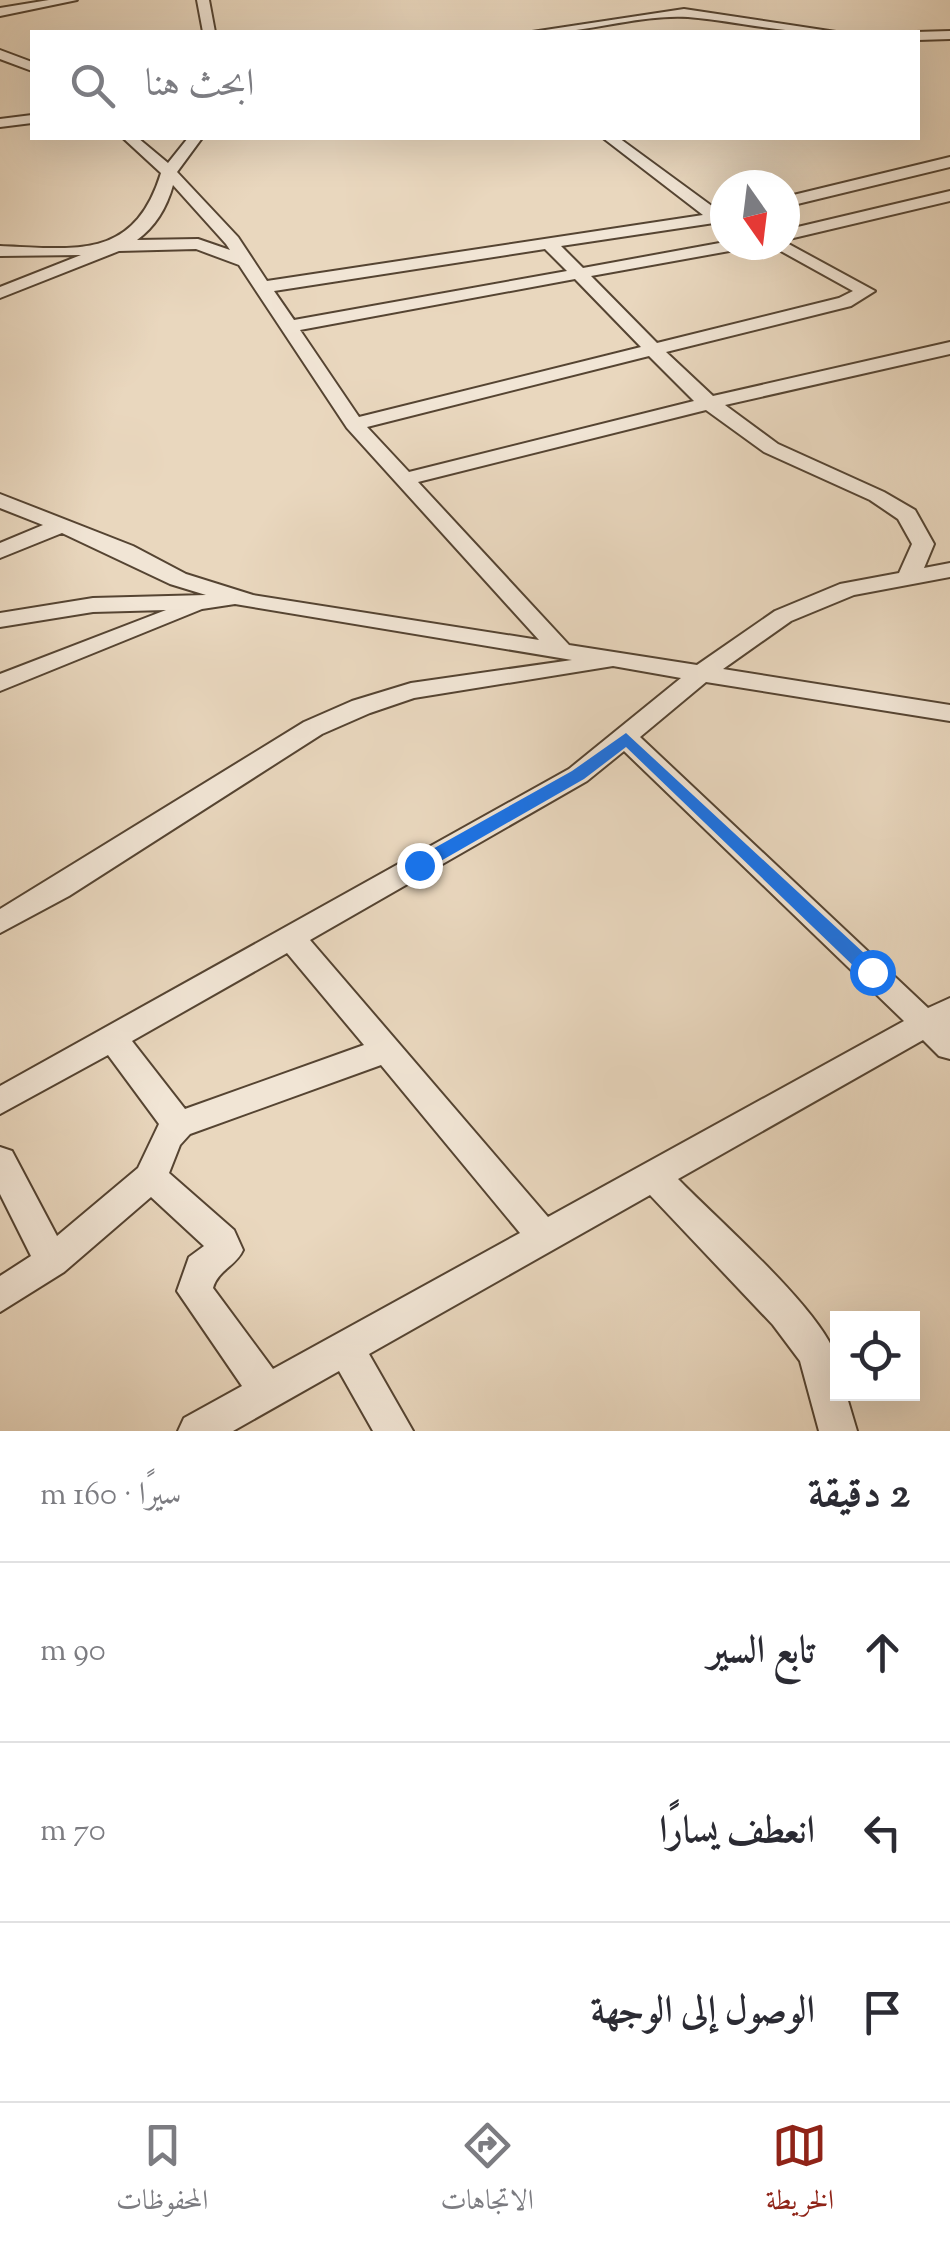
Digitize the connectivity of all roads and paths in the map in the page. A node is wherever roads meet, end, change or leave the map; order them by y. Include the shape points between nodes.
1 (71, 0) edge
2 (204, 0) edge
3 (668, 0) edge
4 (0, 12) edge
5 (651, 15) junction
6 (722, 16) junction
7 (209, 30) edge
8 (551, 30) edge
9 (730, 30) edge
10 (816, 30) edge
11 (950, 35) edge
12 (920, 36) edge
13 (0, 54) edge
14 (30, 67) edge
15 (30, 119) edge
16 (0, 124) edge
17 (132, 140) edge
18 (193, 140) edge
19 (613, 140) edge
20 (950, 162) edge
21 (169, 172) junction
22 (834, 190) junction
23 (950, 196) edge
24 (800, 198) edge
25 (710, 210) edge
26 (876, 214) junction
27 (710, 221) edge
28 (800, 232) edge
29 (548, 243) junction
30 (118, 246) junction
31 (710, 249) edge
32 (0, 251) edge
33 (800, 256) edge
34 (248, 263) junction
35 (574, 273) junction
36 (263, 288) junction
37 (0, 294) edge
38 (287, 326) junction
39 (950, 348) edge
40 (649, 350) junction
41 (712, 405) junction
42 (354, 424) junction
43 (408, 478) junction
44 (0, 500) edge
45 (63, 525) junction
46 (0, 552) edge
47 (950, 570) edge
48 (908, 578) junction
49 (250, 601) junction
50 (208, 602) junction
51 (0, 620) edge
52 (560, 649) junction
53 (628, 660) junction
54 (703, 672) junction
55 (0, 683) edge
56 (903, 705) junction
57 (950, 713) edge
58 (950, 733) edge
59 (626, 738) junction
60 (0, 922) edge
61 (291, 937) junction
62 (942, 1027) edge
63 (112, 1038) junction
64 (386, 1050) junction
65 (0, 1102) edge
66 (178, 1126) junction
67 (0, 1160) edge
68 (652, 1175) junction
69 (151, 1177) junction
70 (543, 1236) junction
71 (52, 1261) junction
72 (0, 1296) edge
73 (345, 1348) junction
74 (267, 1391) junction
75 (197, 1431) edge
76 (394, 1431) edge
77 (838, 1431) edge

1 - 4 street
2 - 7 street
3 - 5 street
5 - 6 street
5 - 8 street
6 - 9 street
6 - 10 street
11 - 12 street
13 - 14 street
15 - 16 street
17 - 21 street
18 - 21 street
19 - 25 street
20 - 22 street
21 - 30 street via 142,229
21 - 34 street
22 - 24 street
22 - 26 street
23 - 26 street
26 - 28 street
27 - 29 street
29 - 35 street
29 - 36 street
30 - 32 street
30 - 34 street via 198,244
30 - 37 street
31 - 35 street
33 - 40 street via 864,288 864,295
34 - 36 street
35 - 38 street
35 - 40 street
36 - 38 street
38 - 42 street
39 - 41 street
40 - 41 street
40 - 42 street
41 - 43 street
41 - 48 street via 772,448 907,514 923,544
42 - 43 street
43 - 52 street
44 - 45 street
45 - 46 street
45 - 49 street via 178,579
47 - 48 street
48 - 54 street via 848,589 783,616
49 - 50 street
49 - 52 street
50 - 51 street via 93,605
50 - 55 street
52 - 53 street
53 - 54 street
53 - 60 street via 411,691 362,707 313,728
54 - 56 street
54 - 59 street
56 - 57 street
56 - 58 street
59 - 61 street via 578,775
59 - 62 street
61 - 63 street
61 - 64 street
62 - 68 street
63 - 65 street
63 - 66 street
64 - 66 street
64 - 70 street
66 - 69 street
67 - 71 street
68 - 70 street
68 - 77 street via 786,1313 816,1353
69 - 71 street
69 - 74 street via 222,1241 226,1250 201,1268 195,1291
70 - 73 street
71 - 72 street
73 - 74 street
73 - 76 street
74 - 75 street

